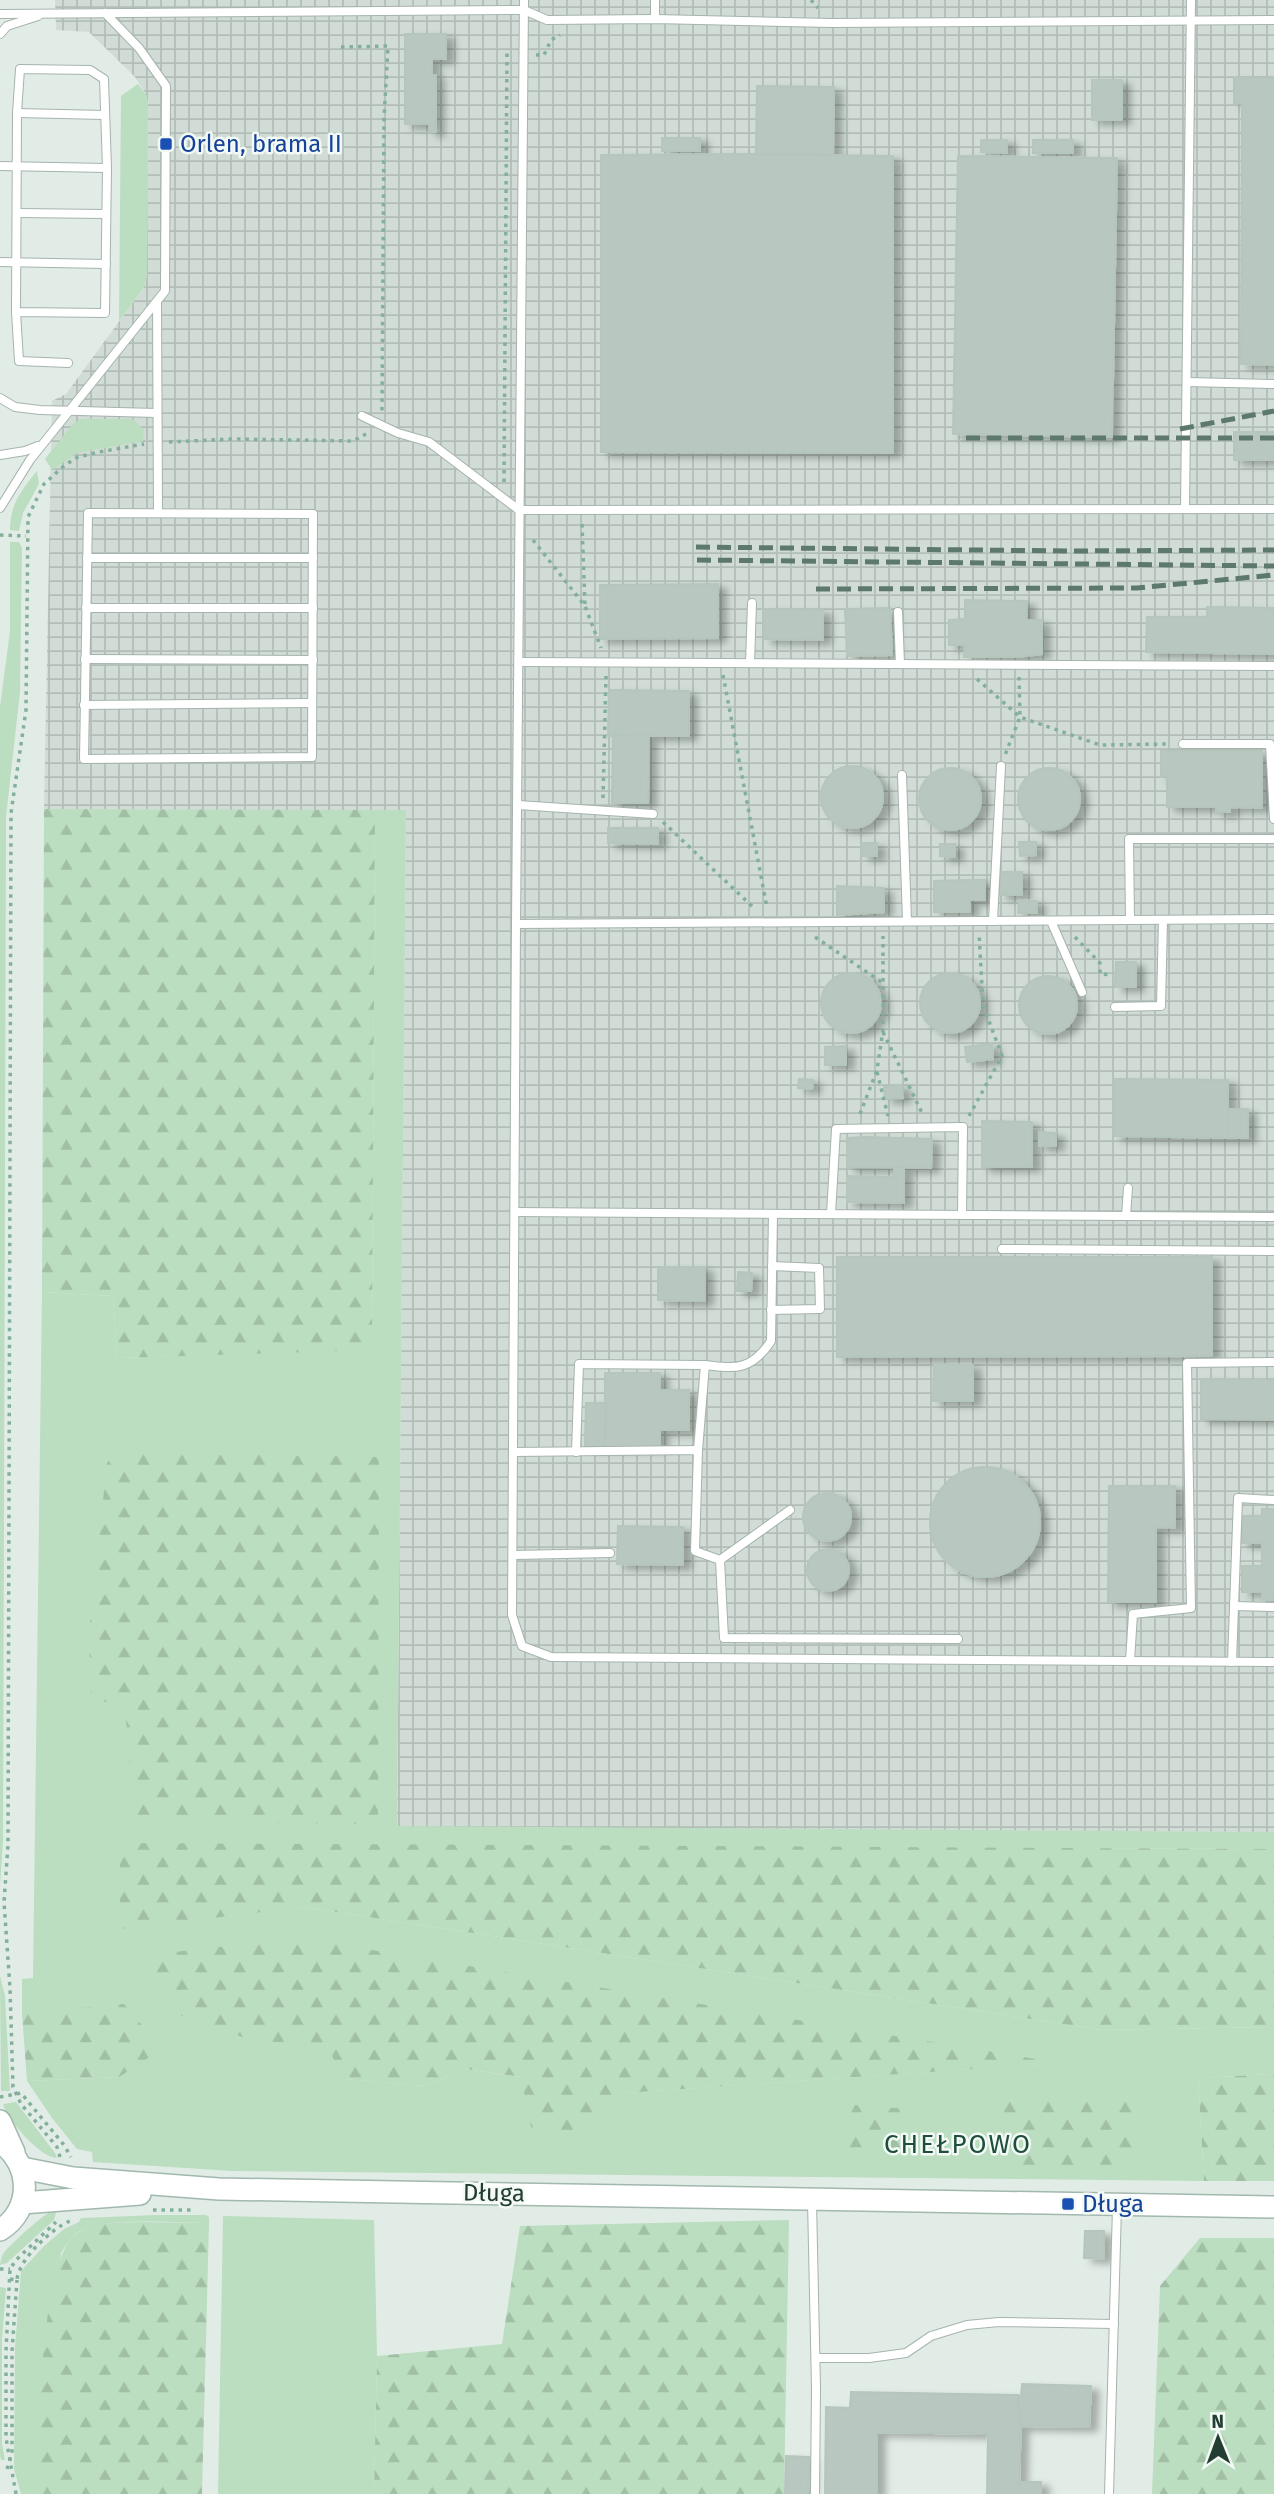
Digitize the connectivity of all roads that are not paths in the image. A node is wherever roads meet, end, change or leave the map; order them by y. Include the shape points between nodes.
1 (304, 0) edge
2 (524, 0) edge
3 (655, 0) edge
4 (1191, 0) edge
5 (524, 10) junction
6 (304, 11) junction
7 (47, 13) junction
8 (105, 13) junction
9 (0, 14) edge
10 (655, 19) junction
11 (1191, 20) junction
12 (1274, 20) edge
13 (0, 34) edge
14 (17, 113) junction
15 (105, 115) junction
16 (0, 166) edge
17 (17, 166) junction
18 (107, 168) junction
19 (17, 212) junction
20 (106, 214) junction
21 (0, 262) edge
22 (17, 262) junction
23 (106, 264) junction
24 (157, 302) junction
25 (16, 312) junction
26 (68, 363) dead end
27 (1187, 382) junction
28 (1274, 384) edge
29 (0, 398) edge
30 (70, 410) junction
31 (158, 413) junction
32 (362, 416) dead end
33 (41, 445) junction
34 (0, 455) edge
35 (0, 508) edge
36 (1185, 509) junction
37 (1274, 509) edge
38 (519, 510) junction
39 (158, 513) junction
40 (87, 558) junction
41 (313, 558) junction
42 (752, 603) dead end
43 (86, 608) junction
44 (313, 608) junction
45 (898, 612) dead end
46 (85, 659) junction
47 (313, 660) junction
48 (520, 662) junction
49 (750, 663) junction
50 (900, 664) junction
51 (1274, 666) edge
52 (312, 703) junction
53 (85, 705) junction
54 (1183, 744) road end
55 (1001, 766) road end
56 (902, 775) dead end
57 (518, 805) junction
58 (653, 814) road end
59 (1274, 819) edge
60 (1274, 839) edge
61 (1274, 919) edge
62 (1130, 920) junction
63 (1163, 920) junction
64 (993, 921) junction
65 (1055, 921) junction
66 (907, 922) junction
67 (516, 924) junction
68 (1082, 992) dead end
69 (1115, 1007) dead end
70 (1128, 1188) dead end
71 (515, 1212) junction
72 (773, 1214) junction
73 (831, 1214) junction
74 (962, 1215) junction
75 (1126, 1216) junction
76 (1274, 1217) edge
77 (1002, 1249) dead end
78 (1274, 1251) edge
79 (772, 1266) junction
80 (771, 1310) junction
81 (1274, 1362) edge
82 (705, 1365) junction
83 (698, 1450) junction
84 (514, 1452) junction
85 (576, 1452) junction
86 (1274, 1500) edge
87 (790, 1510) dead end
88 (610, 1553) dead end
89 (513, 1555) junction
90 (720, 1560) junction
91 (1234, 1606) junction
92 (1274, 1607) edge
93 (958, 1639) dead end
94 (1130, 1661) junction
95 (1232, 1662) junction
96 (1274, 1662) edge
97 (0, 2121) edge
98 (0, 2143) edge
99 (19, 2163) junction
100 (219, 2189) junction
101 (812, 2198) junction
102 (22, 2203) junction
103 (1117, 2205) junction
104 (1274, 2207) edge
105 (0, 2230) edge
106 (1114, 2324) junction
107 (816, 2358) junction
108 (815, 2494) edge
109 (1109, 2494) edge

1 - 6 lane
2 - 5 lane
3 - 10 lane
4 - 11 lane
5 - 6 lane
5 - 10 lane via 547,20
5 - 38 lane
6 - 8 lane
7 - 8 lane
7 - 9 lane
7 - 13 lane via 7,26
8 - 24 lane via 139,48 166,86 165,291
10 - 11 lane via 831,23
11 - 12 lane
11 - 27 lane
14 - 15 lane
14 - 15 lane via 20,69 90,70 104,79
14 - 17 lane
15 - 18 lane
16 - 17 lane
17 - 18 lane
17 - 19 lane
18 - 20 lane
19 - 20 lane
19 - 22 lane
20 - 23 lane
21 - 22 lane
22 - 23 lane
22 - 25 lane
23 - 25 lane via 105,313
24 - 30 lane
24 - 31 lane
25 - 26 lane via 19,361
27 - 28 lane
27 - 36 lane
29 - 30 lane via 15,407
30 - 31 lane
30 - 33 lane
31 - 39 lane
32 - 38 lane via 429,442
33 - 34 lane
33 - 35 lane
36 - 37 lane
36 - 38 lane
38 - 48 lane
39 - 40 lane via 88,513
39 - 41 lane via 313,514
40 - 41 lane
40 - 43 lane
41 - 44 lane
42 - 49 lane
43 - 44 lane
43 - 46 lane
44 - 47 lane
45 - 50 lane
46 - 47 lane
46 - 53 lane
47 - 52 lane
48 - 49 lane
48 - 57 lane
49 - 50 lane
50 - 51 lane
52 - 53 lane
52 - 53 lane via 312,757 83,759
54 - 59 lane via 1270,744
55 - 64 lane
56 - 66 lane
57 - 58 lane
57 - 67 lane
60 - 62 lane via 1129,839
61 - 63 lane
62 - 63 lane
62 - 65 lane
63 - 69 lane via 1161,1006
64 - 65 lane
64 - 66 lane
65 - 68 lane
66 - 67 lane
67 - 71 lane
70 - 75 lane
71 - 72 lane
71 - 84 lane
72 - 73 lane
72 - 79 lane
73 - 74 lane
73 - 74 lane via 836,1129 963,1127
74 - 75 lane
75 - 76 lane
77 - 78 lane
79 - 80 lane
79 - 80 lane via 819,1268 820,1309
80 - 82 lane via 771,1341 760,1358 743,1366
81 - 94 lane via 1187,1363 1191,1608 1133,1614
82 - 83 lane
82 - 85 lane via 579,1363
83 - 85 lane
83 - 90 lane via 695,1551
84 - 85 lane
84 - 89 lane
86 - 91 lane via 1238,1498
87 - 90 lane
88 - 89 lane
89 - 94 lane via 512,1615 522,1646 551,1657
90 - 93 lane via 724,1638
91 - 92 lane
91 - 95 lane
94 - 95 lane
95 - 96 lane
97 - 99 main road
98 - 99 main road
99 - 100 main road, Długa via 61,2176
99 - 102 main road via 25,2189
100 - 101 main road, Długa
100 - 102 main road, Długa
101 - 103 main road, Długa
101 - 107 lane
102 - 105 main road via 16,2216
103 - 104 main road, Długa
103 - 106 lane
106 - 107 lane via 967,2325 931,2336 906,2353
106 - 109 lane
107 - 108 lane

